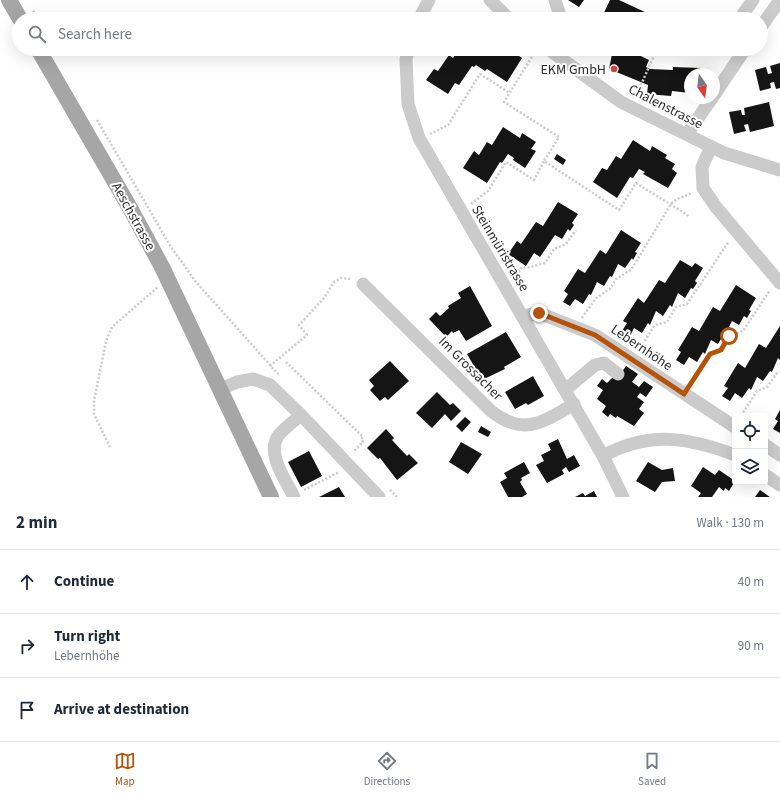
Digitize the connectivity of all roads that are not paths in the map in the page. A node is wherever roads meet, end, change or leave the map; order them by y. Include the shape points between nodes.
1 (9, 0) edge
2 (429, 0) edge
3 (490, 0) edge
4 (555, 0) edge
5 (753, 0) edge
6 (780, 0) edge
7 (16, 12) edge
8 (423, 12) edge
9 (502, 12) edge
10 (559, 12) edge
11 (744, 12) edge
12 (768, 17) edge
13 (42, 56) edge
14 (407, 56) edge
15 (556, 56) edge
16 (740, 56) edge
17 (720, 86) edge
18 (708, 104) edge
19 (687, 134) junction
20 (711, 147) junction
21 (780, 170) edge
22 (778, 281) edge
23 (363, 284) road end
24 (524, 316) junction
25 (618, 374) dead end
26 (221, 389) junction
27 (565, 390) junction
28 (574, 404) junction
29 (302, 415) junction
30 (732, 425) edge
31 (768, 447) edge
32 (732, 454) edge
33 (780, 455) edge
34 (603, 456) junction
35 (768, 476) edge
36 (780, 485) edge
37 (383, 492) edge
38 (299, 494) edge
39 (271, 497) edge
40 (623, 497) edge

1 - 7 main road
2 - 8 street
3 - 9 street
4 - 10 street
5 - 11 street
6 - 12 street
13 - 26 main road, Aeschstrasse via 130,208
14 - 24 street, Steinmüristrasse via 408,104 420,138
15 - 19 street, Chalenstrasse via 621,102
16 - 17 street
18 - 19 street
19 - 20 street, Chalenstrasse
20 - 21 street, Chalenstrasse
20 - 22 street via 702,167 703,188
23 - 28 street, Im Grossacher via 502,420 528,426 542,423
24 - 27 street, Steinmüristrasse
24 - 30 street, Lebernhöhe via 539,313 595,335
25 - 27 street via 604,363 594,365
26 - 29 street via 253,379 270,385
26 - 39 main road, Aeschstrasse
27 - 28 street, Steinmüristrasse
28 - 34 street, Steinmüristrasse
29 - 37 street
29 - 38 street via 278,436 274,446 275,459
31 - 33 street
32 - 34 street via 705,443 677,438 618,448
34 - 40 street, Steinmüristrasse
35 - 36 street

